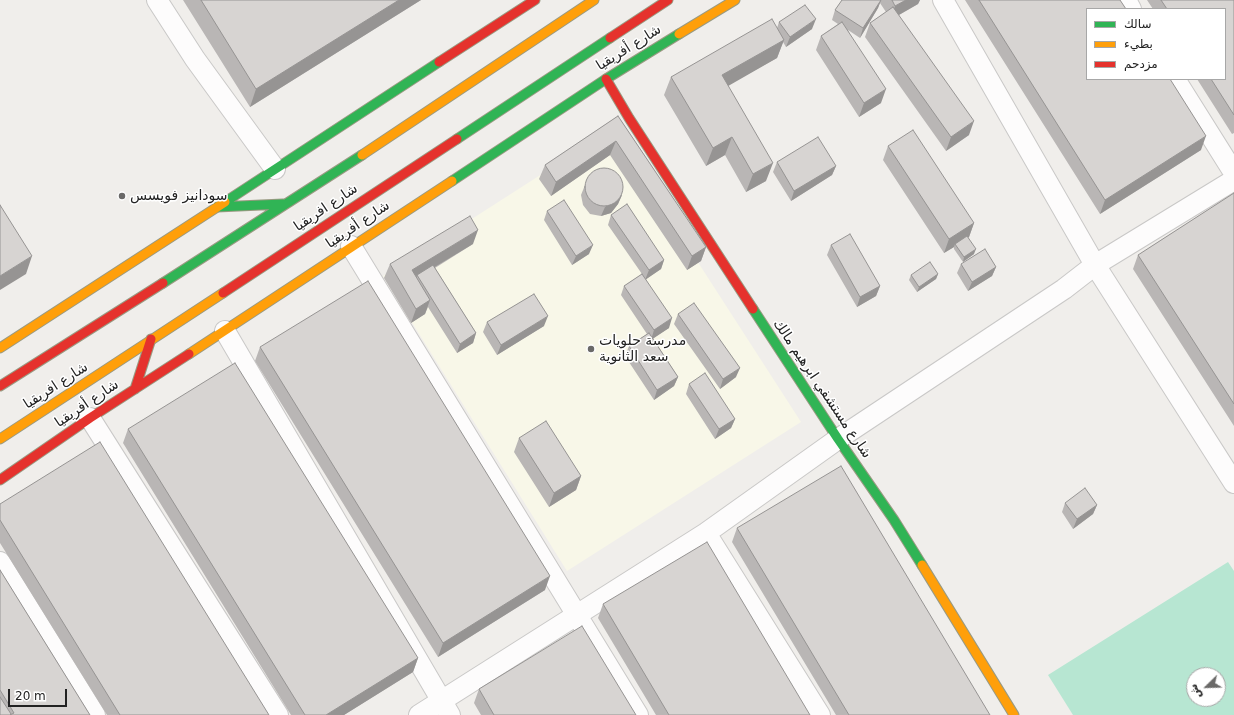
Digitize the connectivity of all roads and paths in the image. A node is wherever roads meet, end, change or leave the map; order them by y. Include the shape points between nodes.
1 (157, 0) edge
2 (535, 0) edge
3 (594, 0) edge
4 (668, 0) edge
5 (735, 0) edge
6 (943, 0) edge
7 (606, 79) junction
8 (1176, 80) edge
9 (275, 169) junction
10 (1234, 174) edge
11 (1234, 180) edge
12 (284, 204) junction
13 (217, 207) junction
14 (351, 246) junction
15 (1095, 265) junction
16 (225, 331) junction
17 (151, 339) junction
18 (0, 348) edge
19 (0, 386) edge
20 (134, 389) junction
21 (90, 418) junction
22 (0, 439) edge
23 (838, 439) junction
24 (0, 480) edge
25 (1234, 483) edge
26 (706, 533) junction
27 (0, 562) edge
28 (576, 614) junction
29 (446, 708) edge
30 (95, 715) edge
31 (278, 715) edge
32 (419, 715) edge
33 (638, 715) edge
34 (820, 715) edge
35 (1014, 715) edge

1 - 9 street via 195,59
2 - 9 main road
3 - 12 main road, شارع افريقيا via 344,167
4 - 17 main road, شارع افريقيا
5 - 7 main road, شارع أفريقيا
6 - 15 street
7 - 14 main road, شارع أفريقيا
7 - 23 main road, شارع مستشفي ابرهيم مالك
8 - 10 street
9 - 13 main road
11 - 15 street
12 - 13 main road
12 - 19 main road, شارع افريقيا
13 - 18 main road
14 - 16 main road, شارع أفريقيا
14 - 28 street
15 - 23 street via 1064,289
15 - 25 street
16 - 20 main road, شارع أفريقيا
16 - 29 street
17 - 20 main road
17 - 22 main road, شارع افريقيا
20 - 21 main road, شارع أفريقيا
21 - 24 main road, شارع أفريقيا
21 - 31 street
23 - 26 street
23 - 35 main road, شارع مستشفي ابرهيم مالك via 894,520
26 - 28 street
26 - 34 street
27 - 30 street
28 - 29 street
28 - 33 street
29 - 32 street

